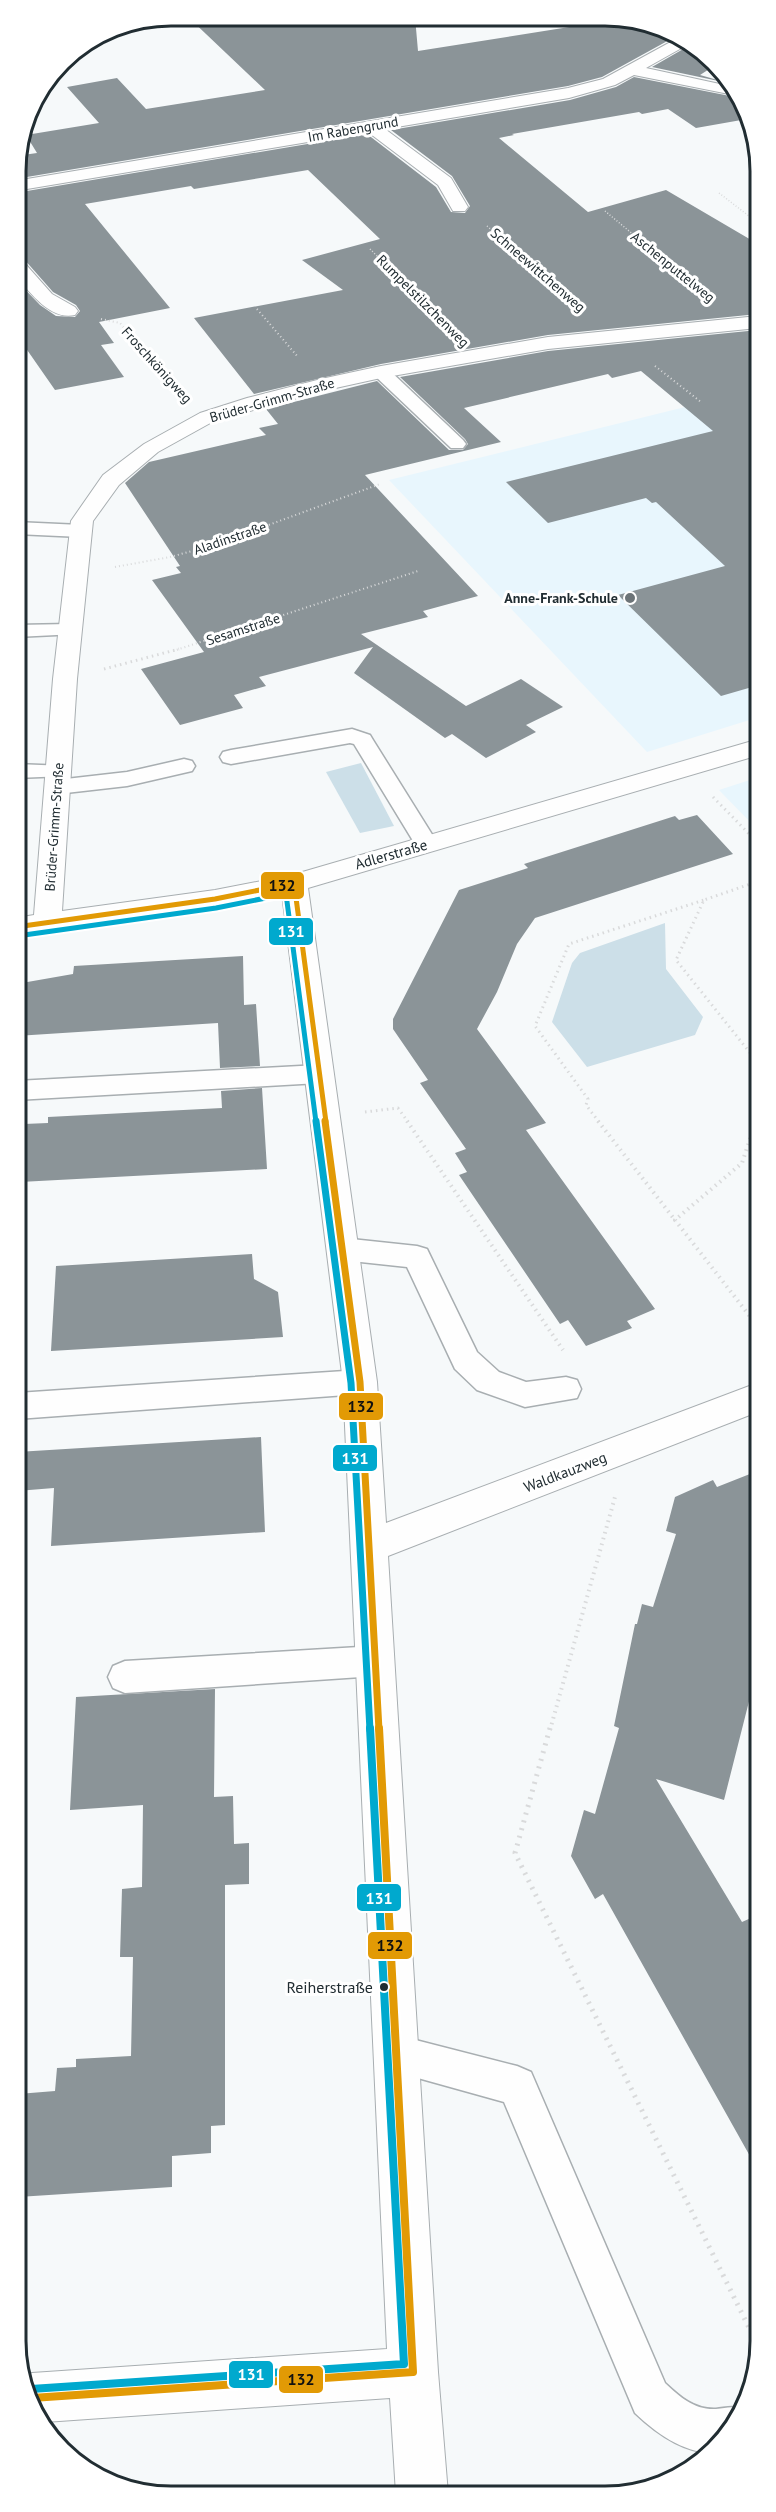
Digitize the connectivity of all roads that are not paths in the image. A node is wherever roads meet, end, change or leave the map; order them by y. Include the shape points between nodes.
1 (677, 45) edge
2 (634, 70) junction
3 (726, 90) edge
4 (371, 126) junction
5 (26, 184) edge
6 (459, 207) road end
7 (26, 276) edge
8 (68, 312) road end
9 (750, 323) edge
10 (381, 372) junction
11 (457, 444) dead end
12 (26, 528) edge
13 (81, 531) junction
14 (70, 630) junction
15 (26, 631) edge
16 (750, 750) edge
17 (231, 757) dead end
18 (184, 766) dead end
19 (26, 773) edge
20 (58, 779) junction
21 (426, 844) junction
22 (294, 883) junction
23 (47, 924) junction
24 (26, 926) edge
25 (319, 1074) junction
26 (26, 1090) edge
27 (342, 1249) junction
28 (360, 1383) junction
29 (566, 1389) dead end
30 (750, 1400) edge
31 (26, 1405) edge
32 (370, 1546) junction
33 (376, 1661) junction
34 (125, 1677) dead end
35 (396, 2054) junction
36 (413, 2372) junction
37 (37, 2398) edge
38 (721, 2429) edge
39 (421, 2486) edge

1 - 2 street, Im Rabengrund
2 - 3 street
2 - 4 street, Im Rabengrund via 569,93
4 - 5 street, Im Rabengrund
4 - 6 street via 445,183
7 - 8 street via 45,298
9 - 10 street, Brüder-Grimm-Straße via 614,335
10 - 11 lane
10 - 13 street, Brüder-Grimm-Straße via 207,417 151,448 111,480 82,521
12 - 13 lane
13 - 14 street, Brüder-Grimm-Straße
14 - 15 lane
14 - 20 street, Brüder-Grimm-Straße
16 - 21 street, Adlerstraße
17 - 21 lane via 352,736 362,740
18 - 20 lane via 127,779
19 - 20 lane
20 - 23 street, Brüder-Grimm-Straße
21 - 22 street, Adlerstraße
22 - 23 street, Adlerstraße
22 - 25 street
23 - 24 street, Adlerstraße
25 - 26 lane
25 - 27 street
27 - 28 street
27 - 29 lane via 417,1257 466,1360 488,1381 525,1395
28 - 31 lane
28 - 32 street
30 - 32 street, Waldkauzweg
32 - 33 street
33 - 34 lane
33 - 35 street
35 - 36 street
35 - 38 lane via 517,2086 650,2398 671,2418 700,2432
36 - 37 street
36 - 39 street

